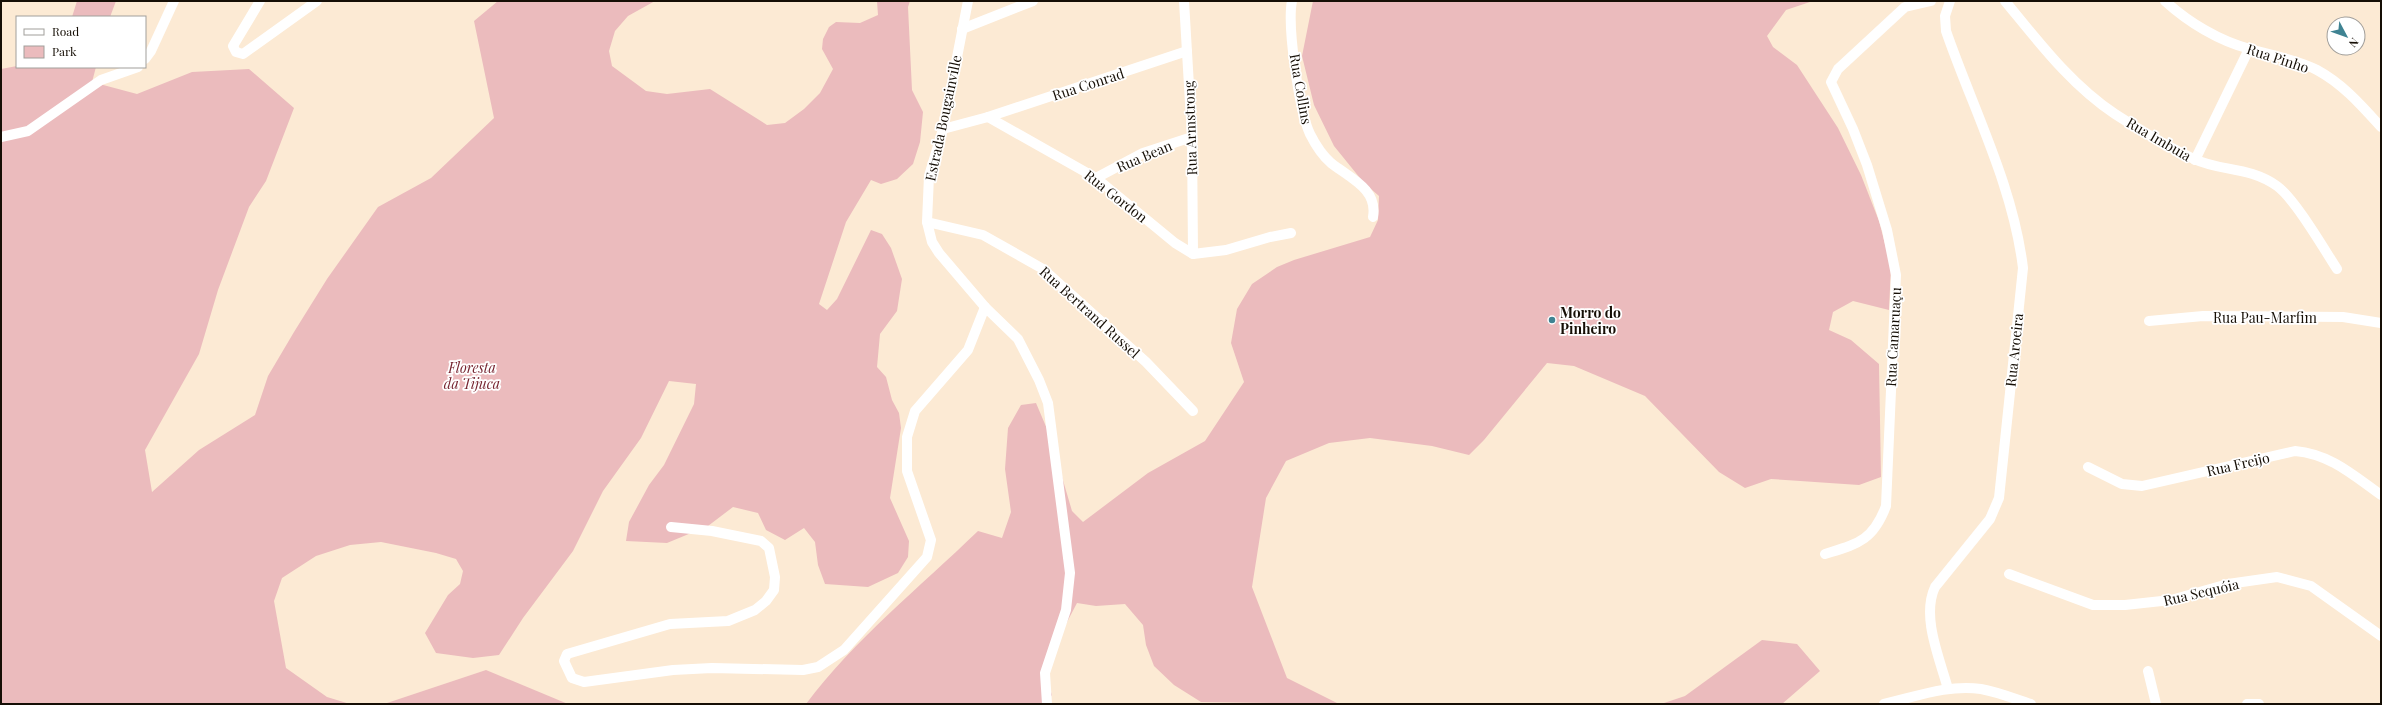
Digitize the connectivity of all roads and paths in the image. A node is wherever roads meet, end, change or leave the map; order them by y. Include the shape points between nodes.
1 (174, 1) edge
2 (260, 1) edge
3 (317, 1) edge
4 (968, 1) edge
5 (1033, 1) edge
6 (1184, 1) edge
7 (1292, 1) edge
8 (1931, 1) edge
9 (1950, 1) edge
10 (2005, 1) edge
11 (2165, 1) edge
12 (962, 29) junction
13 (2249, 49) junction
14 (1188, 51) junction
15 (146, 58) edge
16 (135, 68) edge
17 (988, 117) junction
18 (2381, 127) edge
19 (943, 129) junction
20 (1, 137) edge
21 (1192, 137) junction
22 (2195, 160) junction
23 (1096, 178) junction
24 (1374, 217) dead end
25 (927, 222) junction
26 (1291, 233) dead end
27 (1193, 254) junction
28 (2337, 269) dead end
29 (985, 306) junction
30 (2149, 321) dead end
31 (2381, 323) edge
32 (1193, 411) dead end
33 (2088, 468) dead end
34 (2381, 495) edge
35 (672, 527) dead end
36 (1825, 554) dead end
37 (2009, 574) dead end
38 (2381, 636) edge
39 (2148, 671) dead end
40 (1948, 689) junction
41 (1047, 704) edge
42 (1884, 704) edge
43 (2031, 704) edge
44 (2156, 704) edge
45 (2247, 704) edge
46 (2259, 704) edge

1 - 15 street via 152,51
2 - 3 street via 233,46 236,52 243,54
4 - 12 street, Estrada Bougainville
5 - 12 street
6 - 14 street, Rua Armstrong
7 - 24 street, Rua Collins via 1290,21 1296,66 1303,114 1310,133 1330,162 1356,181 1372,198
8 - 36 street, Rua Camaruaçu via 1905,7 1838,69 1831,82 1867,165 1888,230 1896,275 1886,506 1880,520 1859,543
9 - 40 street, Rua Aroeira via 1945,16 1946,31 1964,85 1975,106 2012,207 2020,240 2023,268 1999,498 1990,519 1931,595 1932,627
10 - 22 street, Rua Imbuia via 2047,52 2076,82 2114,113
11 - 13 street, Rua Pinho via 2215,36
12 - 19 street, Estrada Bougainville
13 - 18 street, Rua Pinho via 2277,55 2317,70 2350,94
13 - 22 street
14 - 17 street, Rua Conrad
14 - 21 street, Rua Armstrong
16 - 20 street via 101,80 28,131
17 - 19 street
17 - 23 street, Rua Gordon
19 - 25 street, Estrada Bougainville via 929,176
21 - 23 street, Rua Bean via 1143,153
21 - 27 street, Rua Armstrong
22 - 28 street, Rua Imbuia via 2258,174 2278,187 2295,205
23 - 27 street, Rua Gordon via 1175,243
25 - 29 street, Estrada Bougainville via 932,242 939,253
25 - 32 street, Rua Bertrand Russel via 983,235 1043,269 1146,362
26 - 27 street via 1226,250
29 - 35 street via 968,350 914,411 907,437 907,471 931,540 927,556 844,650 818,667 803,670 712,668 673,670 584,682 572,678 564,661 567,654 670,624 728,621 755,610 774,590 775,577 769,548 761,541 712,531
29 - 41 street, Estrada Bougainville via 1018,339 1024,349 1048,403 1054,435 1070,573 1066,610 1046,673
30 - 31 street, Rua Pau-Marfim via 2203,316 2343,317
33 - 34 street, Rua Freijo via 2122,484 2142,486 2294,451 2322,456 2340,465
37 - 38 street, Rua Sequóia via 2092,605 2125,605 2171,600 2228,584 2277,577 2311,586
39 - 44 street
40 - 42 street
40 - 43 street via 1981,689
45 - 46 street

